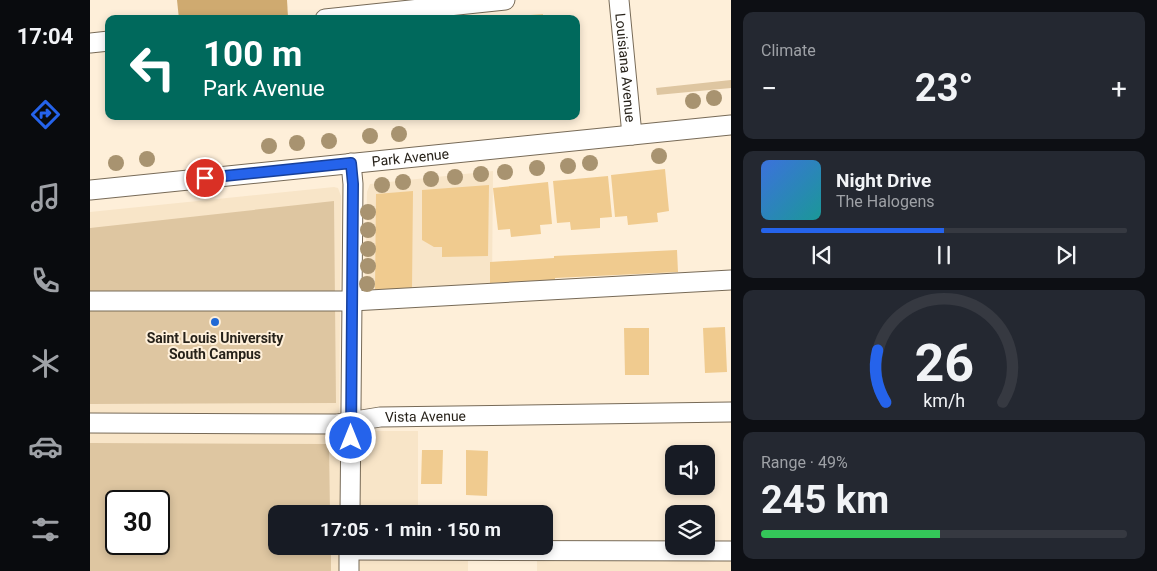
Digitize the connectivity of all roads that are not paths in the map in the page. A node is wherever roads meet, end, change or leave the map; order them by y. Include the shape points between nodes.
1 (505, 0) edge
2 (618, 0) edge
3 (363, 15) edge
4 (105, 41) edge
5 (90, 43) edge
6 (731, 125) edge
7 (632, 135) junction
8 (351, 163) junction
9 (90, 190) edge
10 (731, 280) edge
11 (90, 301) edge
12 (352, 301) junction
13 (731, 412) edge
14 (351, 420) junction
15 (90, 423) edge
16 (350, 505) edge
17 (553, 550) edge
18 (731, 551) edge
19 (349, 555) edge
20 (349, 571) edge

1 - 3 street
2 - 7 street, Louisiana Avenue
4 - 5 street
6 - 7 street, Park Avenue
7 - 8 street, Park Avenue
8 - 9 street, Park Avenue
8 - 12 street
10 - 12 street
11 - 12 street
12 - 14 street
13 - 14 street, Vista Avenue via 380,416
14 - 15 street, Vista Avenue via 336,424
14 - 16 street
17 - 18 street
19 - 20 street

